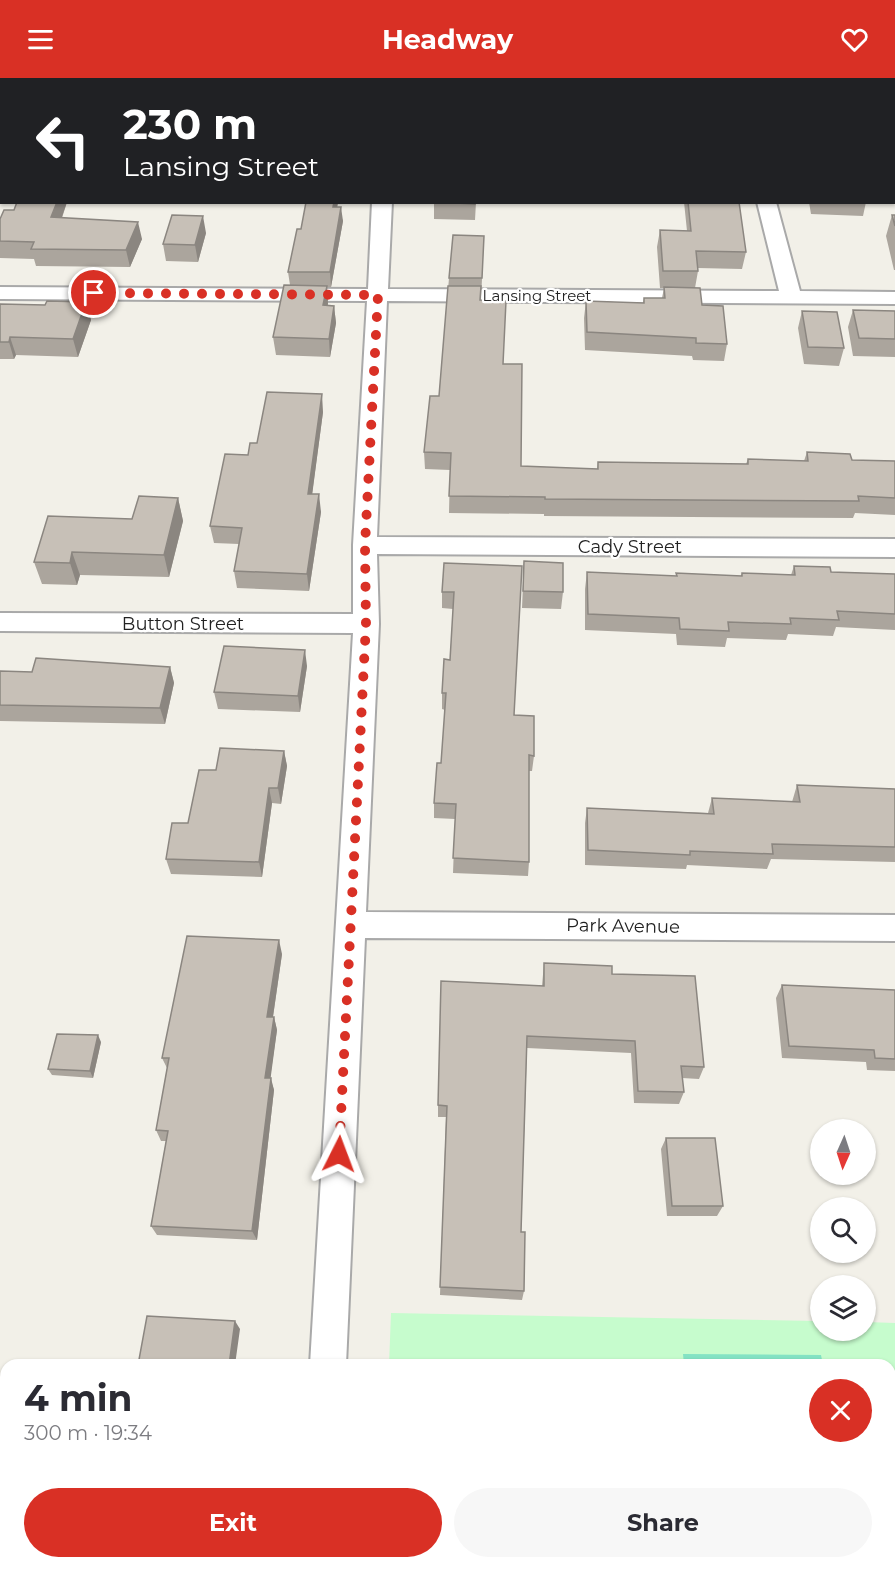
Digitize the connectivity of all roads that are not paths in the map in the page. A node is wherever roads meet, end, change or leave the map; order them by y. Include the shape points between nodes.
1 (382, 204) edge
2 (767, 204) edge
3 (0, 293) edge
4 (378, 295) junction
5 (791, 297) junction
6 (895, 298) edge
7 (365, 545) junction
8 (895, 548) edge
9 (0, 622) edge
10 (366, 624) junction
11 (351, 925) junction
12 (895, 928) edge
13 (328, 1359) edge

1 - 4 street
2 - 5 street
3 - 4 street, Lansing Street
4 - 5 street, Lansing Street
4 - 7 street
5 - 6 street, Lansing Street
7 - 8 street, Cady Street
7 - 10 street
9 - 10 street, Button Street
10 - 11 street
11 - 12 street, Park Avenue
11 - 13 street

